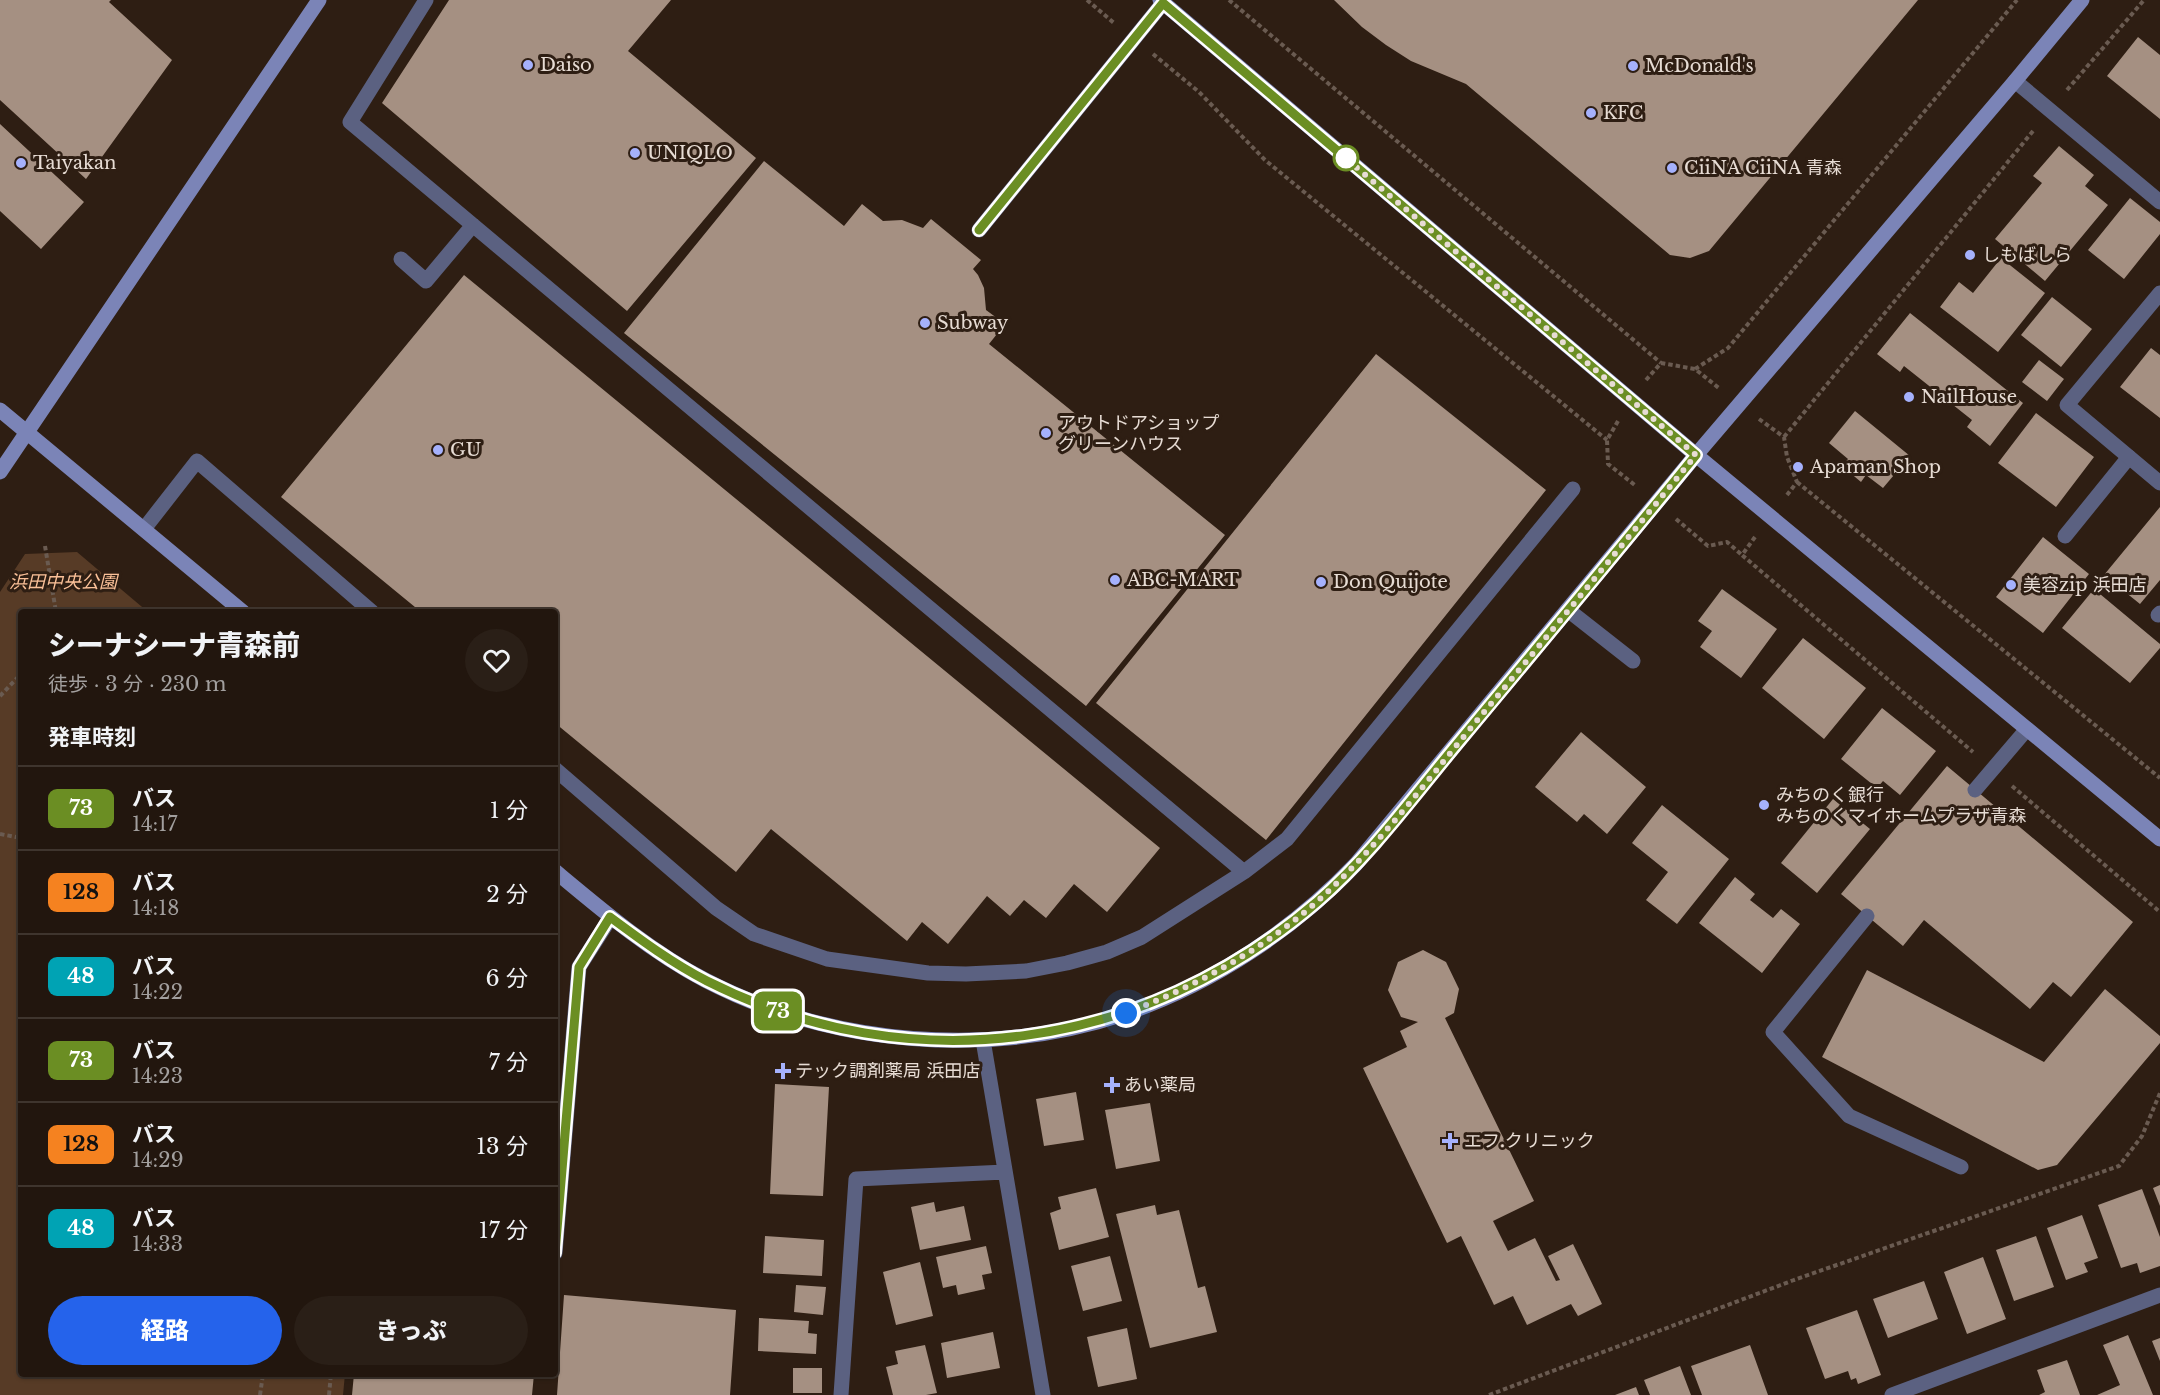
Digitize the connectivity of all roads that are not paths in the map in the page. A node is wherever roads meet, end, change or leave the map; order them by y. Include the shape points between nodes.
1 (319, 0) edge
2 (426, 0) edge
3 (2082, 0) edge
4 (1161, 1) edge
5 (2015, 81) junction
6 (2160, 202) edge
7 (473, 225) junction
8 (979, 230) dead end
9 (401, 259) dead end
10 (2160, 293) edge
11 (0, 410) edge
12 (27, 433) junction
13 (1696, 455) junction
14 (2129, 457) junction
15 (0, 472) edge
16 (2160, 483) edge
17 (1574, 489) dead end
18 (144, 529) junction
19 (2065, 536) dead end
20 (239, 609) edge
21 (369, 609) edge
22 (1569, 610) junction
23 (1633, 661) dead end
24 (2027, 729) junction
25 (558, 772) edge
26 (1975, 789) dead end
27 (2160, 839) edge
28 (1244, 872) junction
29 (558, 874) edge
30 (1867, 916) dead end
31 (610, 917) junction
32 (983, 1040) junction
33 (1961, 1167) dead end
34 (1005, 1172) junction
35 (558, 1217) edge
36 (2160, 1295) edge
37 (841, 1395) edge
38 (1042, 1395) edge
39 (1892, 1395) edge

1 - 12 street
2 - 7 street via 351,122
3 - 5 street
4 - 8 street
4 - 13 street
5 - 6 street
5 - 13 street
7 - 9 street via 426,281
7 - 28 street
10 - 14 street via 2067,405
11 - 12 street
12 - 15 street
12 - 18 street
13 - 22 street
13 - 24 street
14 - 16 street
14 - 19 street
17 - 28 street via 1287,839
18 - 20 street
18 - 21 street via 197,461
22 - 23 street
22 - 32 street via 1356,864 1284,929 1214,974 1126,1013 1078,1026
24 - 26 street
24 - 27 street
25 - 28 street via 716,908 754,934 827,959 928,973 966,974 1026,971 1067,963 1142,937
29 - 31 street
30 - 33 street via 1773,1032 1849,1116
31 - 32 street via 706,981 787,1014 884,1036 933,1041
31 - 35 street via 579,967
32 - 34 street
34 - 37 street via 856,1179
34 - 38 street
36 - 39 street

